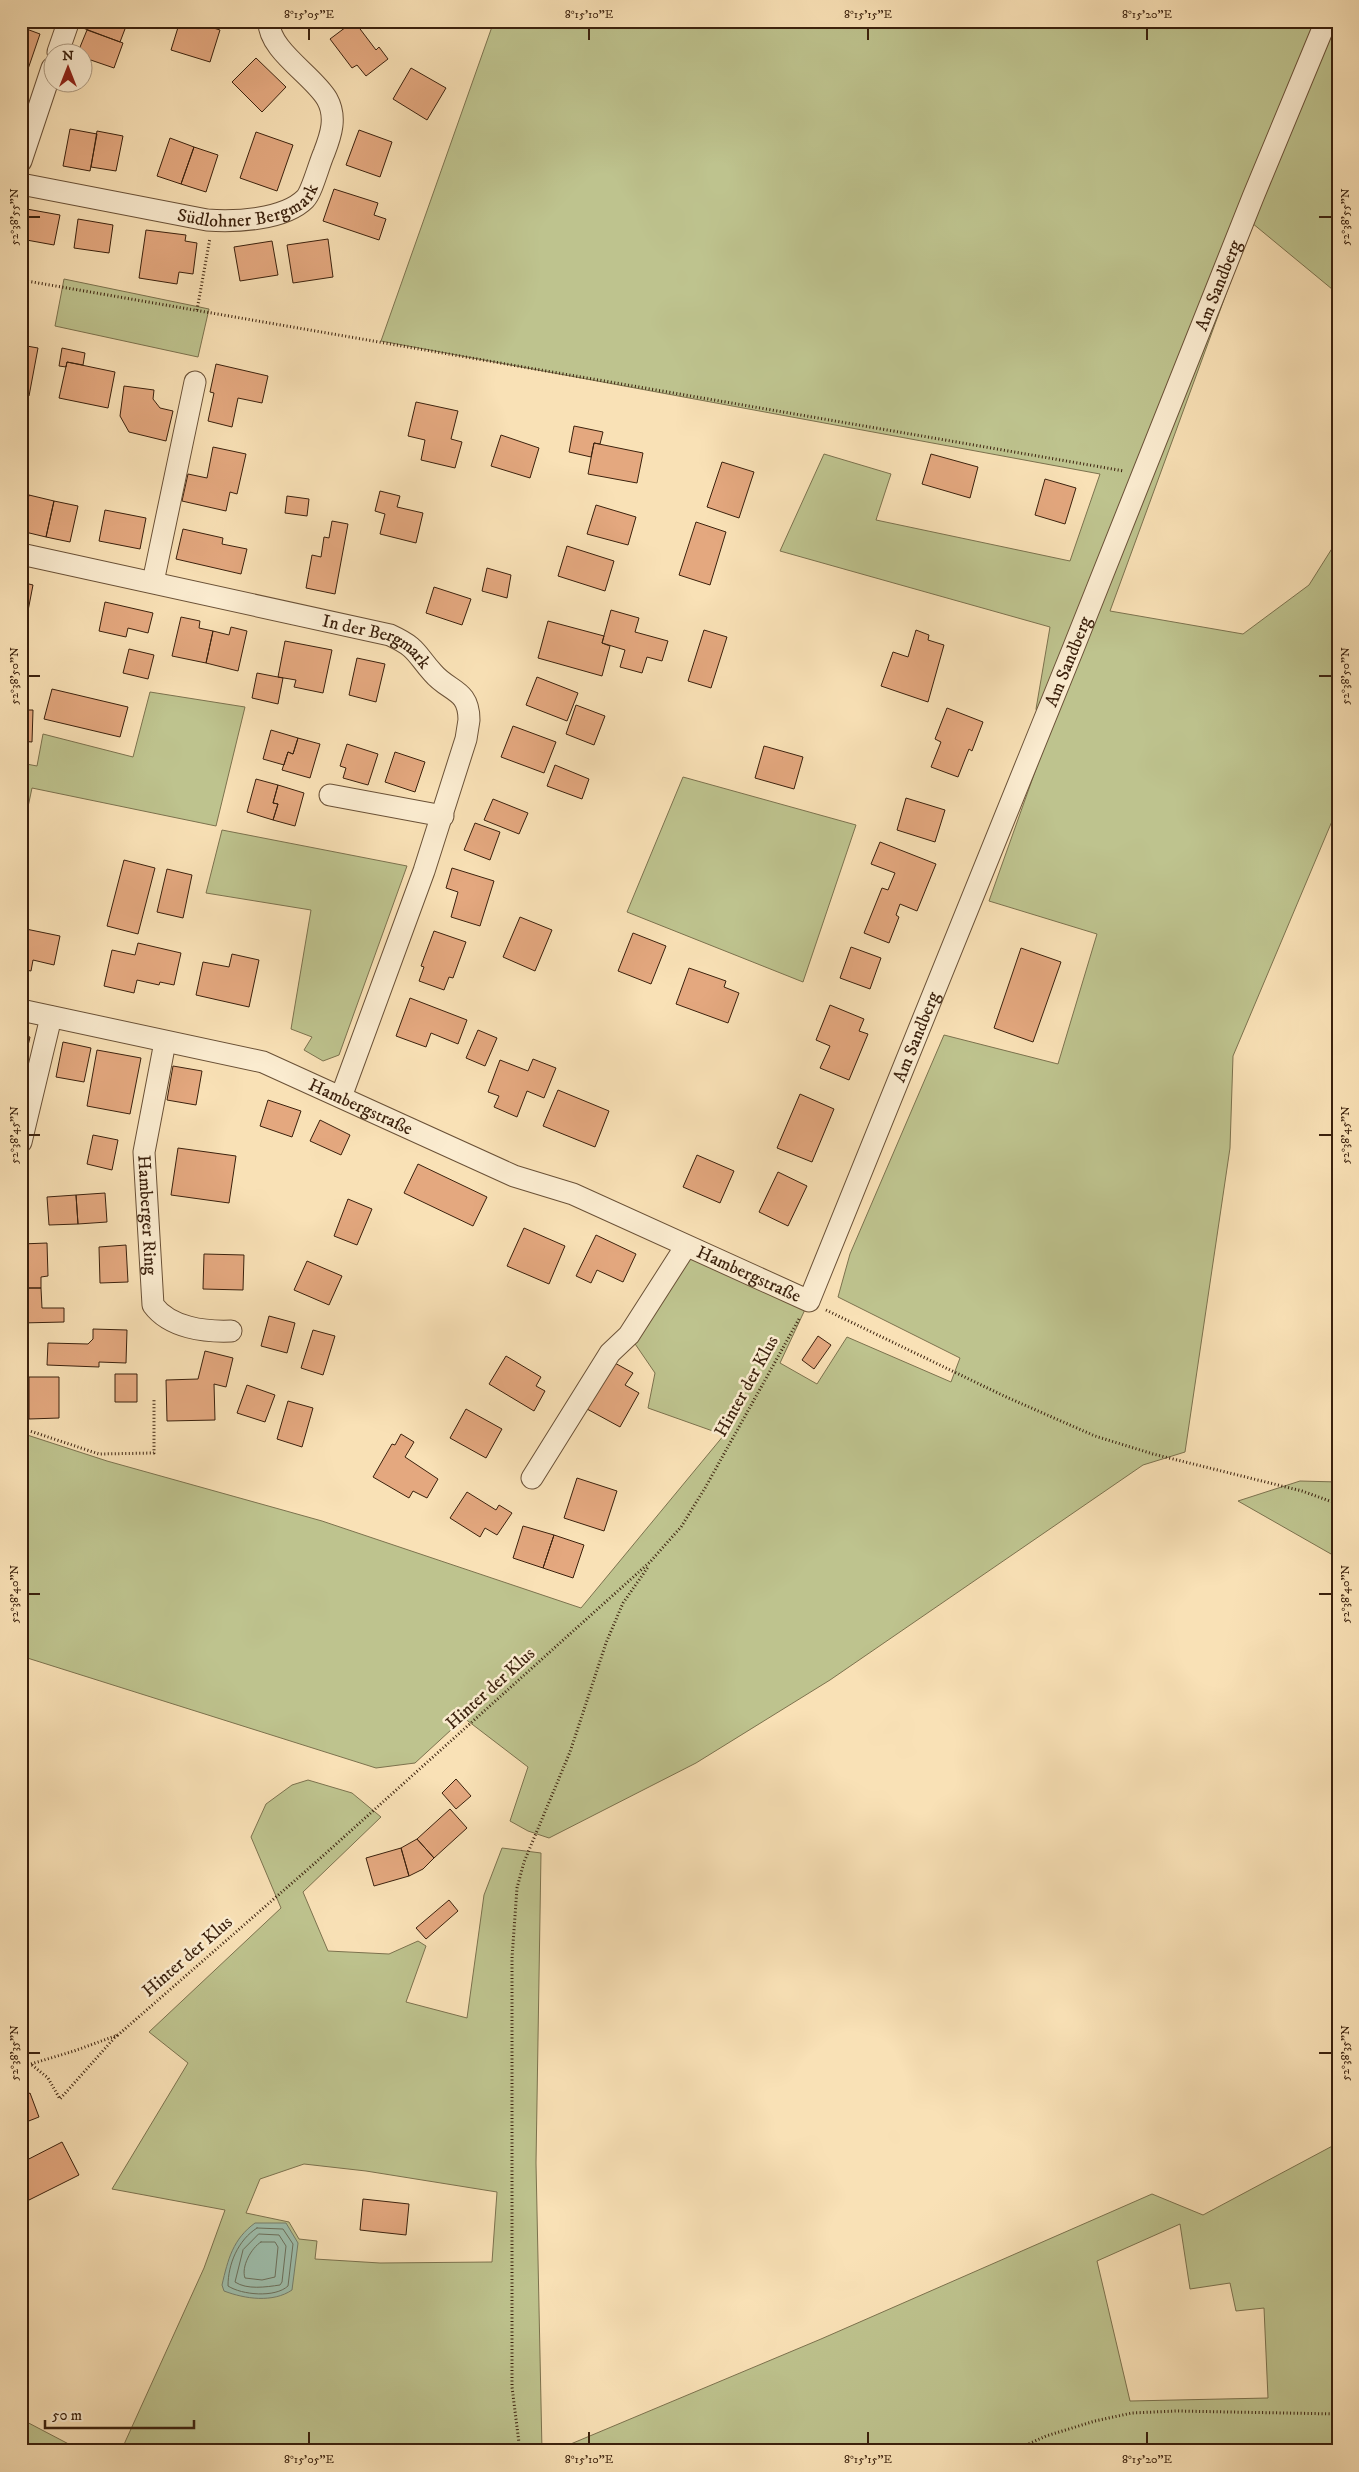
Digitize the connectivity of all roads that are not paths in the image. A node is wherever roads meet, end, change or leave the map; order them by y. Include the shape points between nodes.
1 (66, 21) edge
2 (269, 21) edge
3 (1326, 21) edge
4 (61, 42) edge
5 (44, 92) edge
6 (21, 161) edge
7 (21, 184) edge
8 (195, 382) dead end
9 (21, 554) edge
10 (153, 582) junction
11 (330, 795) dead end
12 (443, 816) junction
13 (21, 1010) edge
14 (51, 1016) junction
15 (165, 1042) junction
16 (341, 1096) junction
17 (21, 1142) edge
18 (686, 1246) junction
19 (809, 1302) joint
20 (231, 1331) dead end
21 (532, 1478) dead end

1 - 4 street
2 - 7 street, Südlohner Bergmark via 275,41 326,98 333,114 331,135 306,198 288,211 232,222 213,221
3 - 19 street, Am Sandberg
5 - 6 street
8 - 10 street
9 - 10 street, In der Bergmark
10 - 12 street, In der Bergmark via 390,635 409,643 434,674 463,696 469,707 466,739
11 - 12 street
12 - 16 street, In der Bergmark
13 - 14 street, Hambergstraße
14 - 15 street, Hambergstraße
14 - 17 street
15 - 16 street, Hambergstraße via 263,1062
15 - 20 street, Hamberger Ring via 144,1152 154,1305 161,1316 204,1332
16 - 18 street, Hambergstraße via 514,1176 573,1194
18 - 19 street, Hambergstraße
18 - 21 street, Hambergstraße via 629,1335 610,1353

